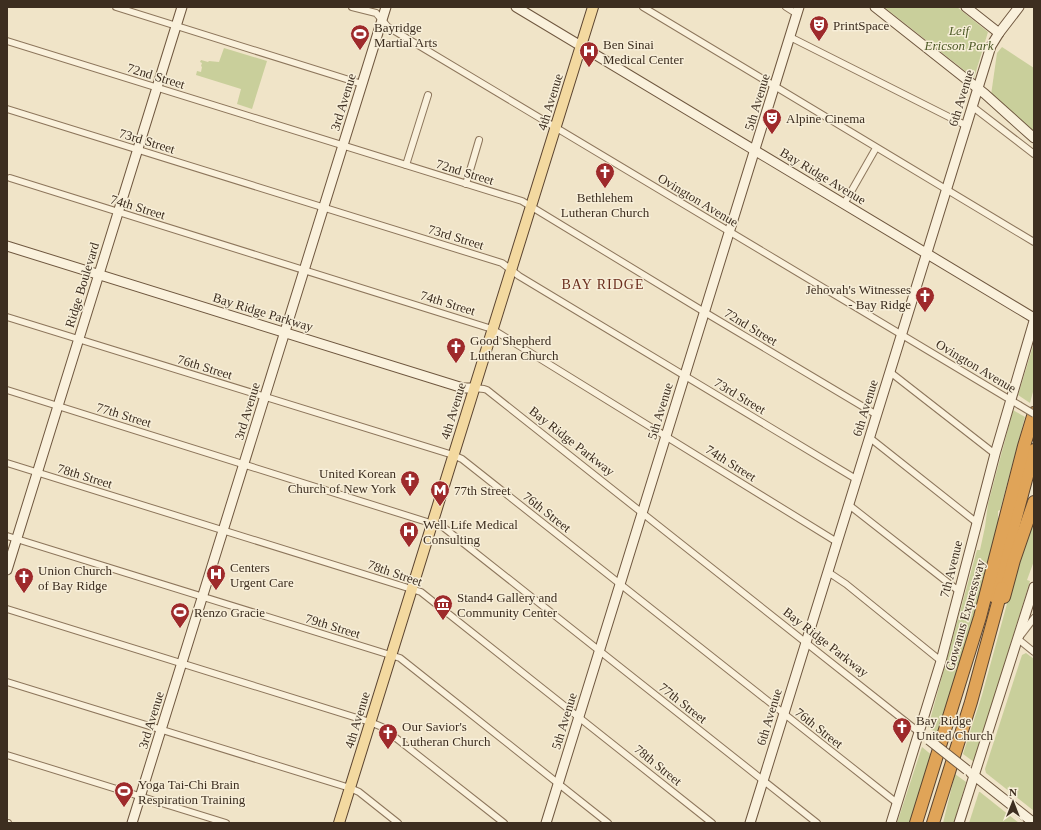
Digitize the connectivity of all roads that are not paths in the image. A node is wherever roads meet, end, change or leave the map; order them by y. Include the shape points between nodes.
1 (116, 7) edge
2 (182, 7) edge
3 (352, 7) edge
4 (386, 7) edge
5 (516, 7) edge
6 (592, 7) edge
7 (643, 7) edge
8 (786, 7) edge
9 (875, 7) edge
10 (966, 7) edge
11 (1019, 7) edge
12 (798, 10) edge
13 (382, 20) junction
14 (176, 26) junction
15 (999, 33) junction
16 (790, 37) junction
17 (7, 41) edge
18 (581, 45) junction
19 (362, 84) junction
20 (775, 87) junction
21 (157, 88) junction
22 (978, 89) junction
23 (428, 95) dead end
24 (973, 107) junction
25 (7, 109) edge
26 (556, 126) junction
27 (966, 126) junction
28 (1034, 138) edge
29 (479, 140) dead end
30 (343, 146) junction
31 (876, 148) junction
32 (138, 150) junction
33 (755, 150) junction
34 (1034, 154) edge
35 (406, 166) junction
36 (10, 178) dead end
37 (466, 184) junction
38 (947, 190) junction
39 (844, 204) junction
40 (530, 206) junction
41 (324, 208) junction
42 (118, 212) junction
43 (730, 231) junction
44 (1034, 242) edge
45 (7, 246) edge
46 (927, 254) junction
47 (304, 270) junction
48 (511, 270) junction
49 (99, 275) junction
50 (705, 312) junction
51 (7, 317) edge
52 (1034, 319) edge
53 (492, 329) junction
54 (285, 333) junction
55 (902, 335) junction
56 (79, 340) junction
57 (890, 372) junction
58 (685, 376) junction
59 (474, 388) junction
60 (7, 390) edge
61 (265, 398) junction
62 (1010, 400) junction
63 (58, 406) junction
64 (1034, 413) edge
65 (877, 415) junction
66 (666, 436) junction
67 (870, 438) junction
68 (1034, 450) edge
69 (994, 454) junction
70 (453, 455) junction
71 (7, 463) edge
72 (244, 464) junction
73 (1034, 465) edge
74 (37, 472) junction
75 (1034, 477) edge
76 (856, 479) junction
77 (1031, 500) edge
78 (849, 505) junction
79 (642, 513) junction
80 (976, 522) junction
81 (433, 523) junction
82 (223, 530) junction
83 (7, 536) edge
84 (17, 539) junction
85 (837, 542) junction
86 (7, 570) edge
87 (828, 572) junction
88 (620, 583) junction
89 (1034, 586) edge
90 (412, 589) junction
91 (960, 592) junction
92 (203, 597) junction
93 (7, 609) edge
94 (1034, 618) edge
95 (1018, 639) junction
96 (806, 643) junction
97 (599, 651) junction
98 (1034, 652) edge
99 (391, 655) junction
100 (941, 661) junction
101 (182, 664) junction
102 (7, 682) edge
103 (784, 714) junction
104 (579, 716) junction
105 (370, 722) junction
106 (161, 730) junction
107 (920, 733) junction
108 (7, 755) edge
109 (974, 776) junction
110 (763, 781) junction
111 (558, 784) junction
112 (350, 788) junction
113 (141, 796) junction
114 (897, 803) junction
115 (132, 823) edge
116 (226, 823) edge
117 (339, 823) edge
118 (398, 823) edge
119 (504, 823) edge
120 (546, 823) edge
121 (608, 823) edge
122 (712, 823) edge
123 (750, 823) edge
124 (817, 823) edge
125 (891, 823) edge
126 (916, 823) edge
127 (924, 823) edge
128 (932, 823) edge
129 (959, 823) edge
130 (1034, 823) edge

1 - 14 street
2 - 14 street, Ridge Boulevard
3 - 13 street, Ovington Avenue via 376,13
4 - 13 street, 3rd Avenue
5 - 18 street, Bay Ridge Avenue
6 - 18 main road, 4th Avenue
7 - 20 street
8 - 12 street
9 - 22 street
10 - 15 street
11 - 15 street, 6th Avenue
12 - 16 street, 5th Avenue
13 - 19 street, 3rd Avenue
13 - 26 street, Ovington Avenue via 388,27
14 - 19 street
14 - 21 street, Ridge Boulevard
15 - 22 street, 6th Avenue via 991,46
16 - 20 street, 5th Avenue
16 - 27 street
17 - 21 street, 72nd Street
18 - 26 main road, 4th Avenue
18 - 33 street, Bay Ridge Avenue
19 - 30 street, 3rd Avenue
20 - 31 street
20 - 33 street, 5th Avenue
21 - 30 street, 72nd Street
21 - 32 street, Ridge Boulevard
22 - 24 street, 6th Avenue
22 - 28 street
23 - 35 street
24 - 27 street, 6th Avenue
24 - 34 street
25 - 32 street, 73rd Street
26 - 40 main road, 4th Avenue
26 - 43 street, Ovington Avenue
27 - 38 street, 6th Avenue
29 - 37 street
30 - 35 street, 72nd Street
30 - 41 street, 3rd Avenue
31 - 38 street
31 - 39 street
32 - 41 street, 73rd Street
32 - 42 street, Ridge Boulevard
33 - 39 street, Bay Ridge Avenue
33 - 43 street, 5th Avenue
35 - 37 street, 72nd Street
36 - 42 street, 74th Street
37 - 40 street, 72nd Street via 522,201
38 - 44 street
38 - 46 street, 6th Avenue
39 - 46 street, Bay Ridge Avenue
40 - 48 main road, 4th Avenue
40 - 50 street, 72nd Street
41 - 47 street, 3rd Avenue
41 - 48 street, 73rd Street via 502,263
42 - 47 street, 74th Street
42 - 49 street, Ridge Boulevard
43 - 50 street, 5th Avenue
43 - 55 street, Ovington Avenue
45 - 49 street, Bay Ridge Parkway
46 - 52 street, Bay Ridge Avenue
46 - 55 street, 6th Avenue
47 - 53 street, 74th Street
47 - 54 street, 3rd Avenue
48 - 53 main road, 4th Avenue
48 - 58 street, 73rd Street
49 - 54 street, Bay Ridge Parkway
49 - 56 street, Ridge Boulevard
50 - 58 street, 5th Avenue
50 - 65 street, 72nd Street
51 - 56 street, 76th Street
52 - 62 street, 7th Avenue
53 - 59 main road, 4th Avenue
53 - 66 street, 74th Street
54 - 59 street, Bay Ridge Parkway via 463,388
54 - 61 street, 3rd Avenue
55 - 57 street, 6th Avenue
55 - 62 street, Ovington Avenue
56 - 61 street, 76th Street
56 - 63 street, Ridge Boulevard
57 - 65 street, 6th Avenue
57 - 69 street
58 - 66 street, 5th Avenue
58 - 76 street, 73rd Street
59 - 70 main road, 4th Avenue
59 - 79 street, Bay Ridge Parkway via 487,390
60 - 63 street, 77th Street
61 - 70 street, 76th Street
61 - 72 street, 3rd Avenue
62 - 64 street, Ovington Avenue, bridge
62 - 69 street, 7th Avenue
63 - 72 street, 77th Street
63 - 74 street, Ridge Boulevard
64 - 126 highway, Gowanus Expressway via 978,624
65 - 67 street, 6th Avenue
66 - 79 street, 5th Avenue
66 - 85 street, 74th Street
67 - 76 street, 6th Avenue
67 - 80 street
68 - 127 highway via 1003,565
69 - 80 street, 7th Avenue
70 - 81 main road, 4th Avenue
70 - 88 street, 76th Street via 462,459
71 - 74 street, 78th Street
72 - 81 street, 77th Street
72 - 82 street, 3rd Avenue
73 - 77 highway
74 - 82 street, 78th Street
74 - 84 street, Ridge Boulevard
75 - 77 highway
76 - 78 street, 6th Avenue
77 - 128 highway via 984,669
78 - 85 street, 6th Avenue
78 - 91 street
79 - 88 street, 5th Avenue
79 - 96 street, Bay Ridge Parkway
80 - 91 street, 7th Avenue
81 - 90 main road, 4th Avenue
81 - 97 street, 77th Street via 443,527
82 - 90 street, 78th Street
82 - 92 street, 3rd Avenue
83 - 84 street, 79th Street
84 - 86 street, Ridge Boulevard
84 - 92 street, 79th Street
85 - 87 street, 6th Avenue
87 - 96 street, 6th Avenue
87 - 100 street
88 - 97 street, 5th Avenue
88 - 103 street, 76th Street
89 - 95 street
90 - 99 main road, 4th Avenue
90 - 104 street, 78th Street via 421,592
91 - 100 street, 7th Avenue
92 - 99 street, 79th Street
92 - 101 street, 3rd Avenue
93 - 101 street
94 - 95 street
95 - 98 street
95 - 109 street
96 - 103 street, 6th Avenue
96 - 107 street, Bay Ridge Parkway
97 - 104 street, 5th Avenue
97 - 110 street, 77th Street
99 - 105 main road, 4th Avenue
99 - 111 street, 79th Street via 400,658
100 - 107 street, 7th Avenue
101 - 105 street
101 - 106 street, 3rd Avenue
102 - 106 street
103 - 110 street, 6th Avenue
103 - 114 street, 76th Street
104 - 111 street, 5th Avenue
104 - 122 street, 78th Street
105 - 112 main road, 4th Avenue
105 - 119 street via 382,727
106 - 112 street
106 - 113 street, 3rd Avenue
107 - 109 street, Bay Ridge Parkway, bridge
107 - 114 street, 7th Avenue
108 - 113 street
109 - 129 street
109 - 130 street, Bay Ridge Parkway
110 - 123 street, 6th Avenue
110 - 124 street, 77th Street
111 - 120 street, 5th Avenue
111 - 121 street, 79th Street
112 - 117 main road, 4th Avenue
112 - 118 street via 359,792
113 - 115 street, 3rd Avenue
113 - 116 street
114 - 125 street, 7th Avenue

